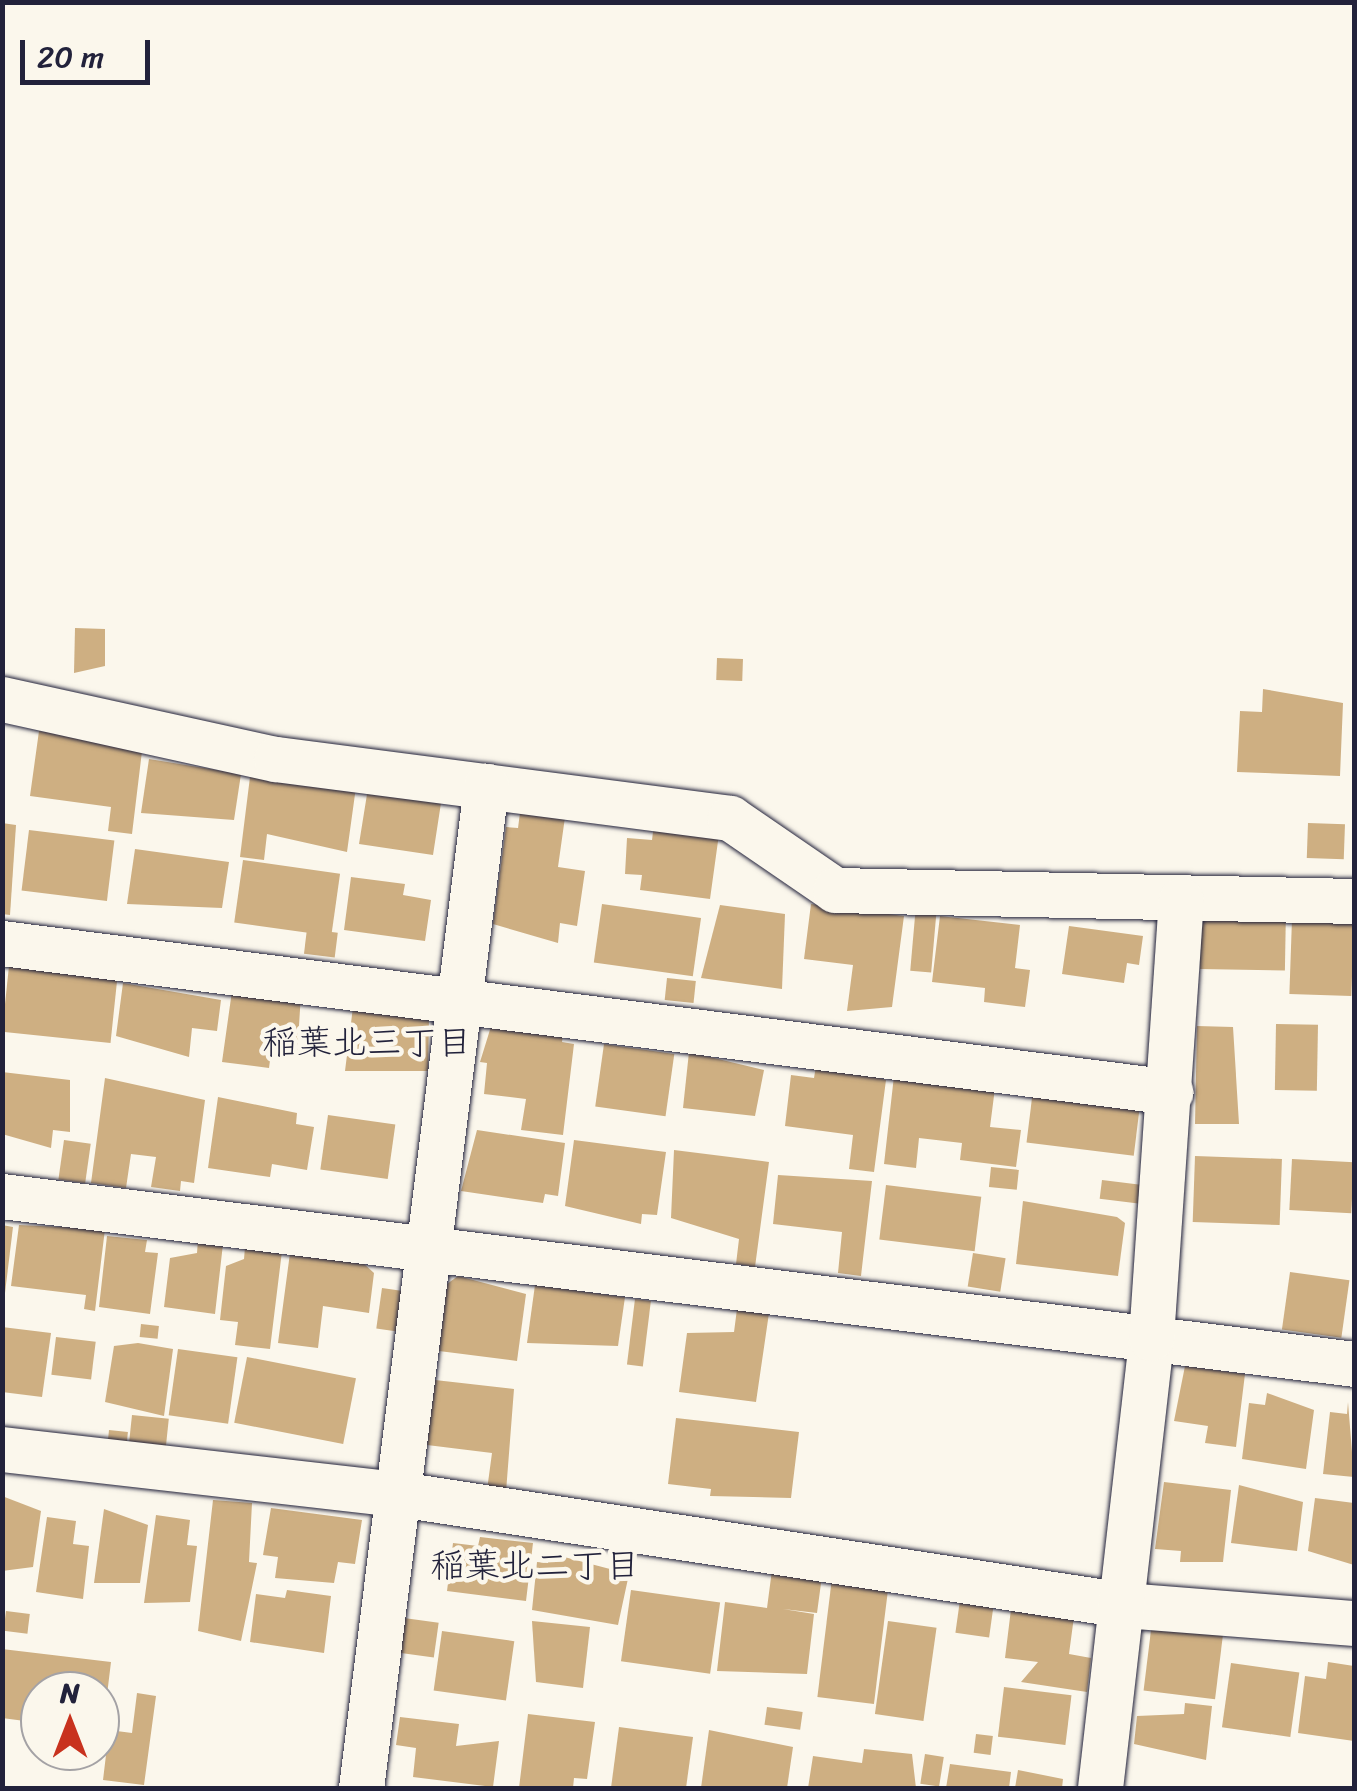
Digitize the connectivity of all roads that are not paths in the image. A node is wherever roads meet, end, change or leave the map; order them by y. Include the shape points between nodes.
1 (2, 699) edge
2 (486, 786) junction
3 (1182, 900) junction
4 (1354, 901) edge
5 (2, 943) edge
6 (459, 1000) junction
7 (1171, 1092) junction
8 (2, 1196) edge
9 (428, 1249) junction
10 (1151, 1338) junction
11 (1354, 1364) edge
12 (2, 1450) edge
13 (398, 1494) junction
14 (1124, 1604) junction
15 (1354, 1623) edge
16 (361, 1788) edge
17 (1100, 1788) edge

1 - 2 street via 276,758
2 - 3 street via 730,818 835,890
2 - 6 street
3 - 4 street
3 - 7 street
5 - 6 street
6 - 7 street
6 - 9 street
7 - 10 street
8 - 9 street
9 - 10 street
9 - 13 street
10 - 11 street
10 - 14 street
12 - 13 street
13 - 14 street
13 - 16 street
14 - 15 street
14 - 17 street

